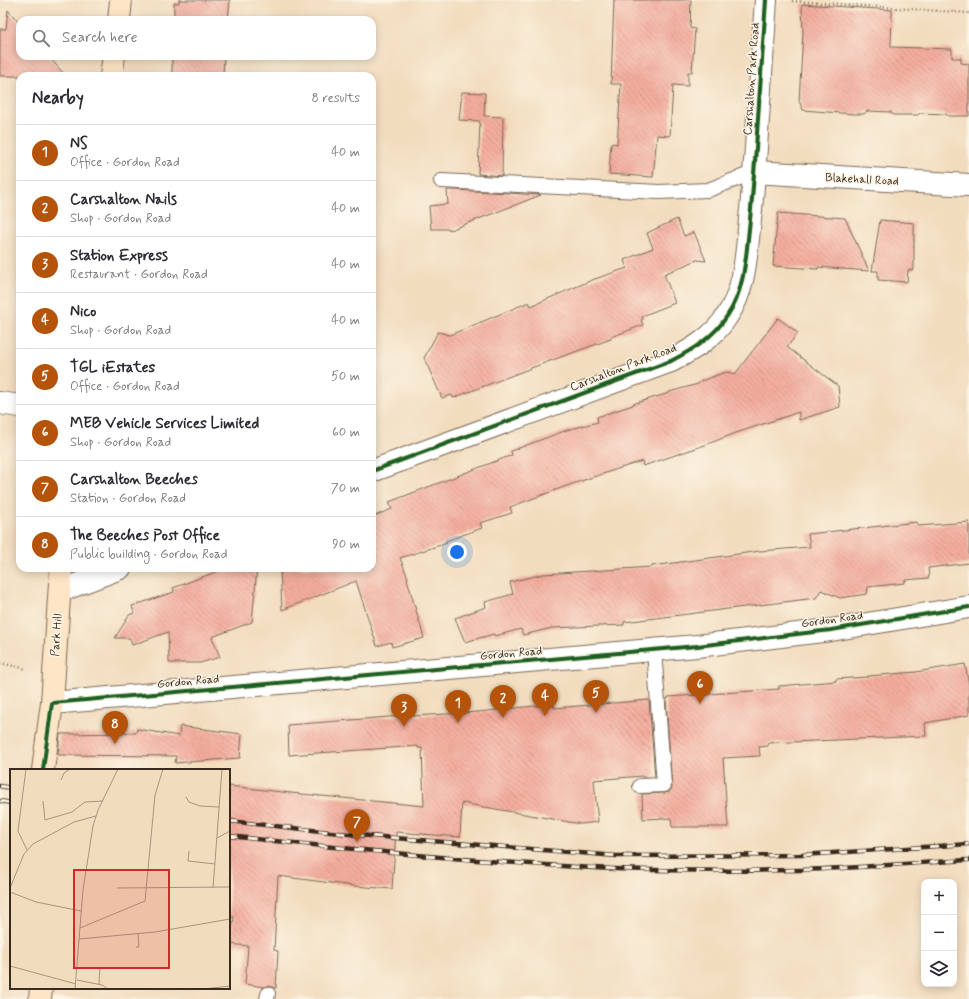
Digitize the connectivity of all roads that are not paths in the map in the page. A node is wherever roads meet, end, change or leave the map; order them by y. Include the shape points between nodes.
1 (121, 0) edge
2 (766, 0) edge
3 (119, 16) edge
4 (113, 60) edge
5 (112, 72) edge
6 (755, 172) junction
7 (440, 181) dead end
8 (969, 185) edge
9 (0, 403) edge
10 (16, 405) edge
11 (376, 470) edge
12 (62, 572) edge
13 (110, 572) edge
14 (60, 591) junction
15 (969, 607) edge
16 (654, 650) junction
17 (52, 703) junction
18 (43, 769) edge
19 (640, 786) dead end
20 (41, 989) edge
21 (40, 999) edge

1 - 3 main road
2 - 6 street, Carshalton Park Road
4 - 5 main road
6 - 7 lane via 708,190 659,192
6 - 8 street, Blakehall Road
6 - 11 street, Carshalton Park Road via 747,247 736,299 728,316 713,333 693,349 671,361
9 - 10 street
12 - 14 main road, Park Hill
13 - 14 street
14 - 17 main road, Park Hill
15 - 16 street, Gordon Road via 831,630
16 - 17 street, Gordon Road
16 - 19 lane via 664,785
17 - 18 main road, Park Hill
20 - 21 main road

